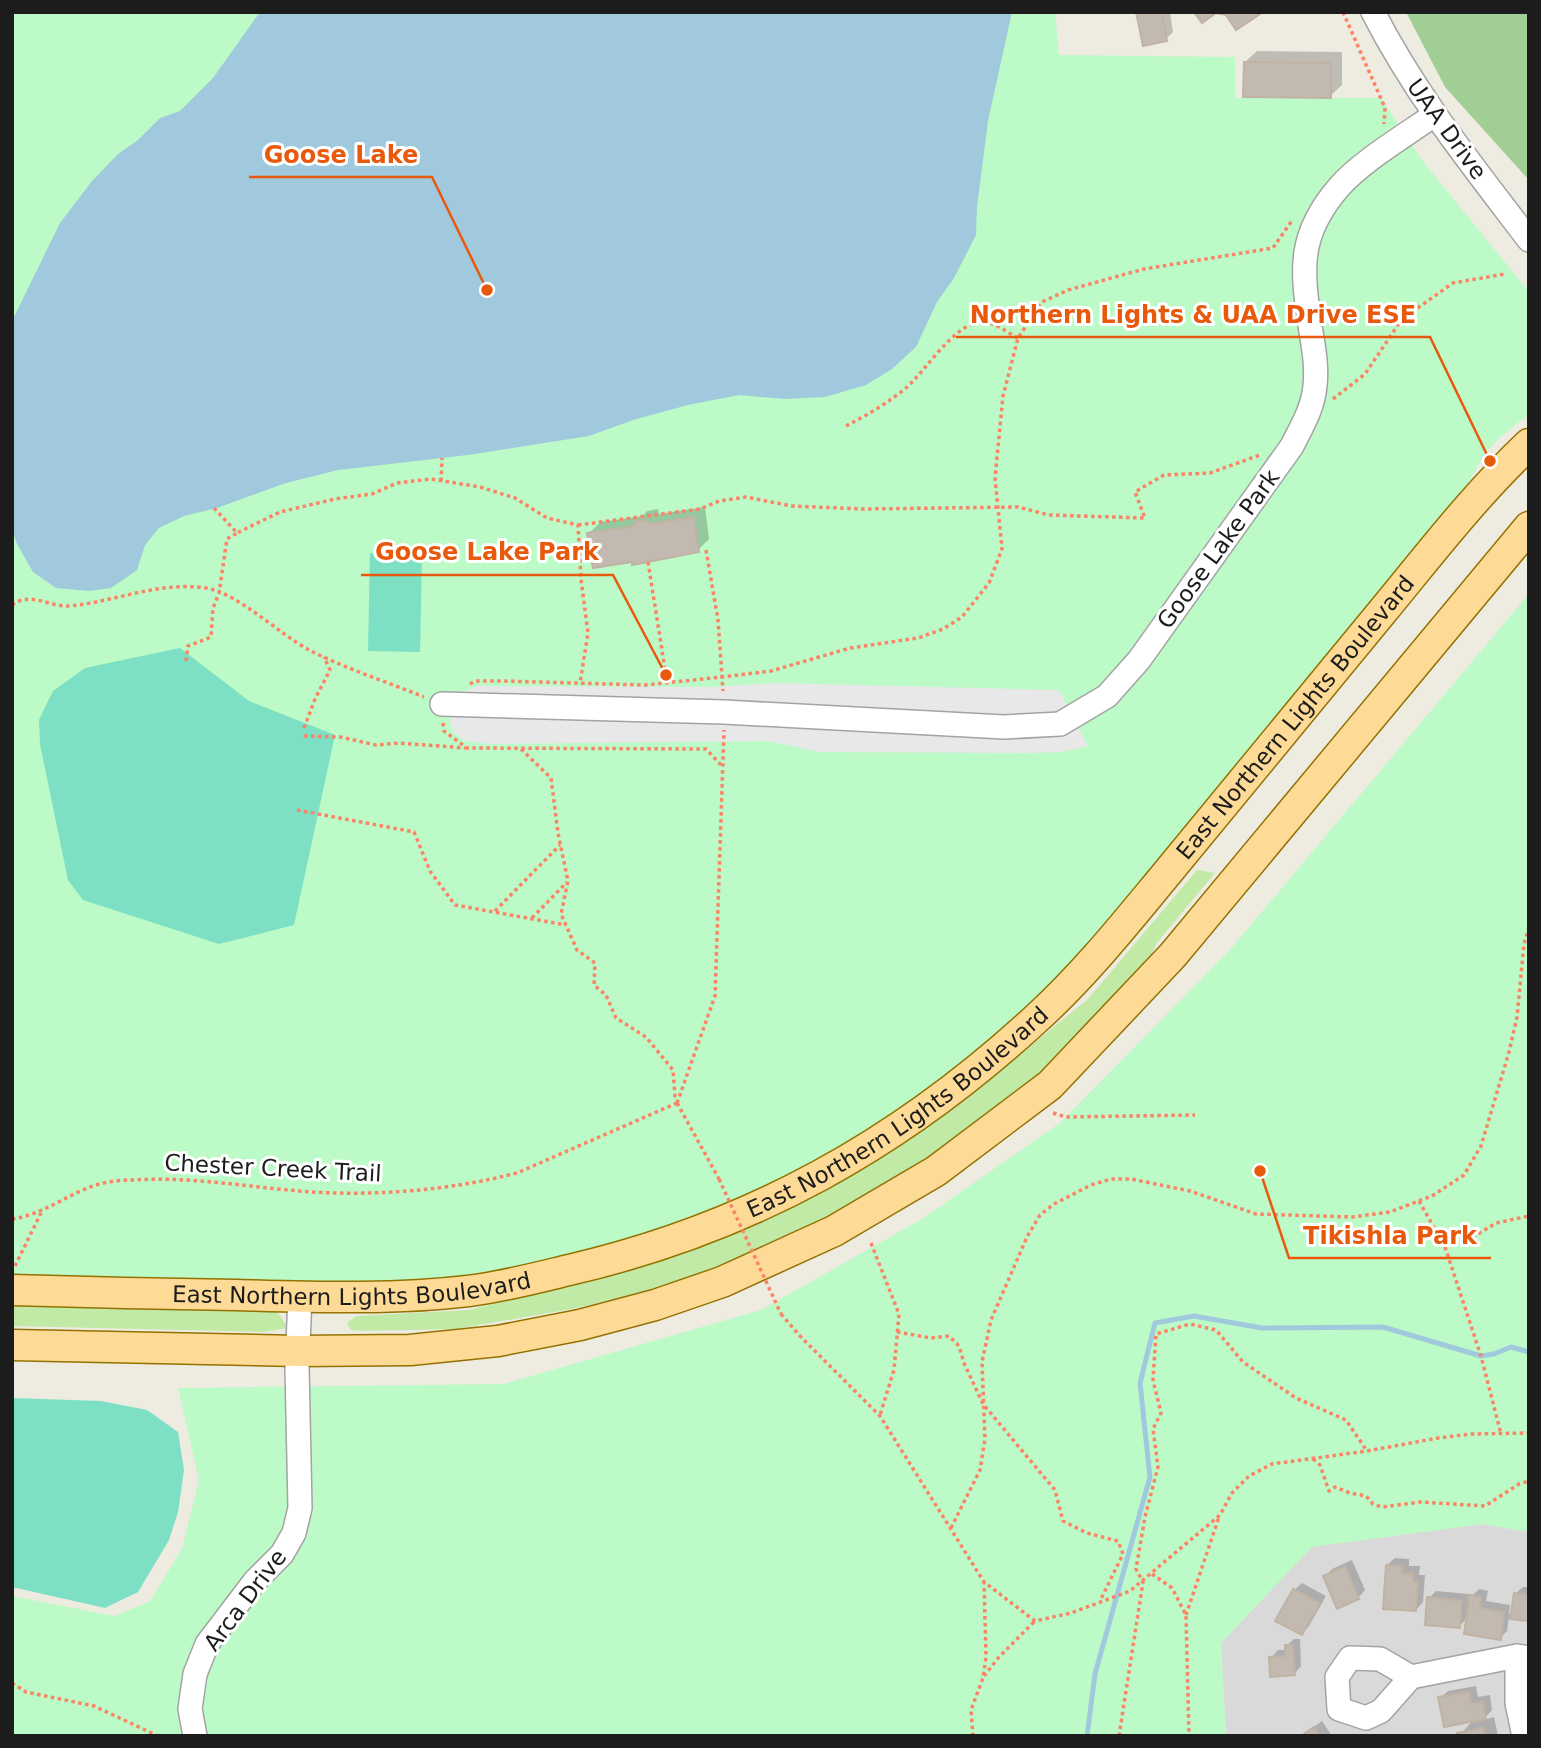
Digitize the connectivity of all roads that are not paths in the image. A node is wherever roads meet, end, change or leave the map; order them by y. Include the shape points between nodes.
1 (1373, 12) edge
2 (1434, 115) junction
3 (1529, 240) edge
4 (1529, 444) edge
5 (1529, 527) edge
6 (443, 704) road end
7 (12, 1290) edge
8 (300, 1297) junction
9 (12, 1345) edge
10 (298, 1351) junction
11 (1523, 1657) edge
12 (1411, 1677) dead end
13 (195, 1736) edge
14 (1524, 1736) edge

1 - 2 street, UAA Drive
2 - 3 street, UAA Drive
2 - 6 street, Goose Lake Park via 1341,184 1317,216 1306,246 1303,279 1316,363 1315,388 1292,446 1139,660 1107,696 1060,724 1004,727 724,712
4 - 8 main road, East Northern Lights Boulevard via 1471,505 1106,945 1042,1013 909,1123 757,1208 650,1249 473,1291
5 - 10 main road via 1173,955 1050,1084 936,1171 788,1253 655,1305 498,1341 410,1350
7 - 8 main road, East Northern Lights Boulevard
8 - 10 street, Arca Drive
9 - 10 main road
10 - 13 street, Arca Drive via 300,1508 294,1533 282,1554 207,1644 191,1697
11 - 12 street
11 - 14 street via 1517,1703

